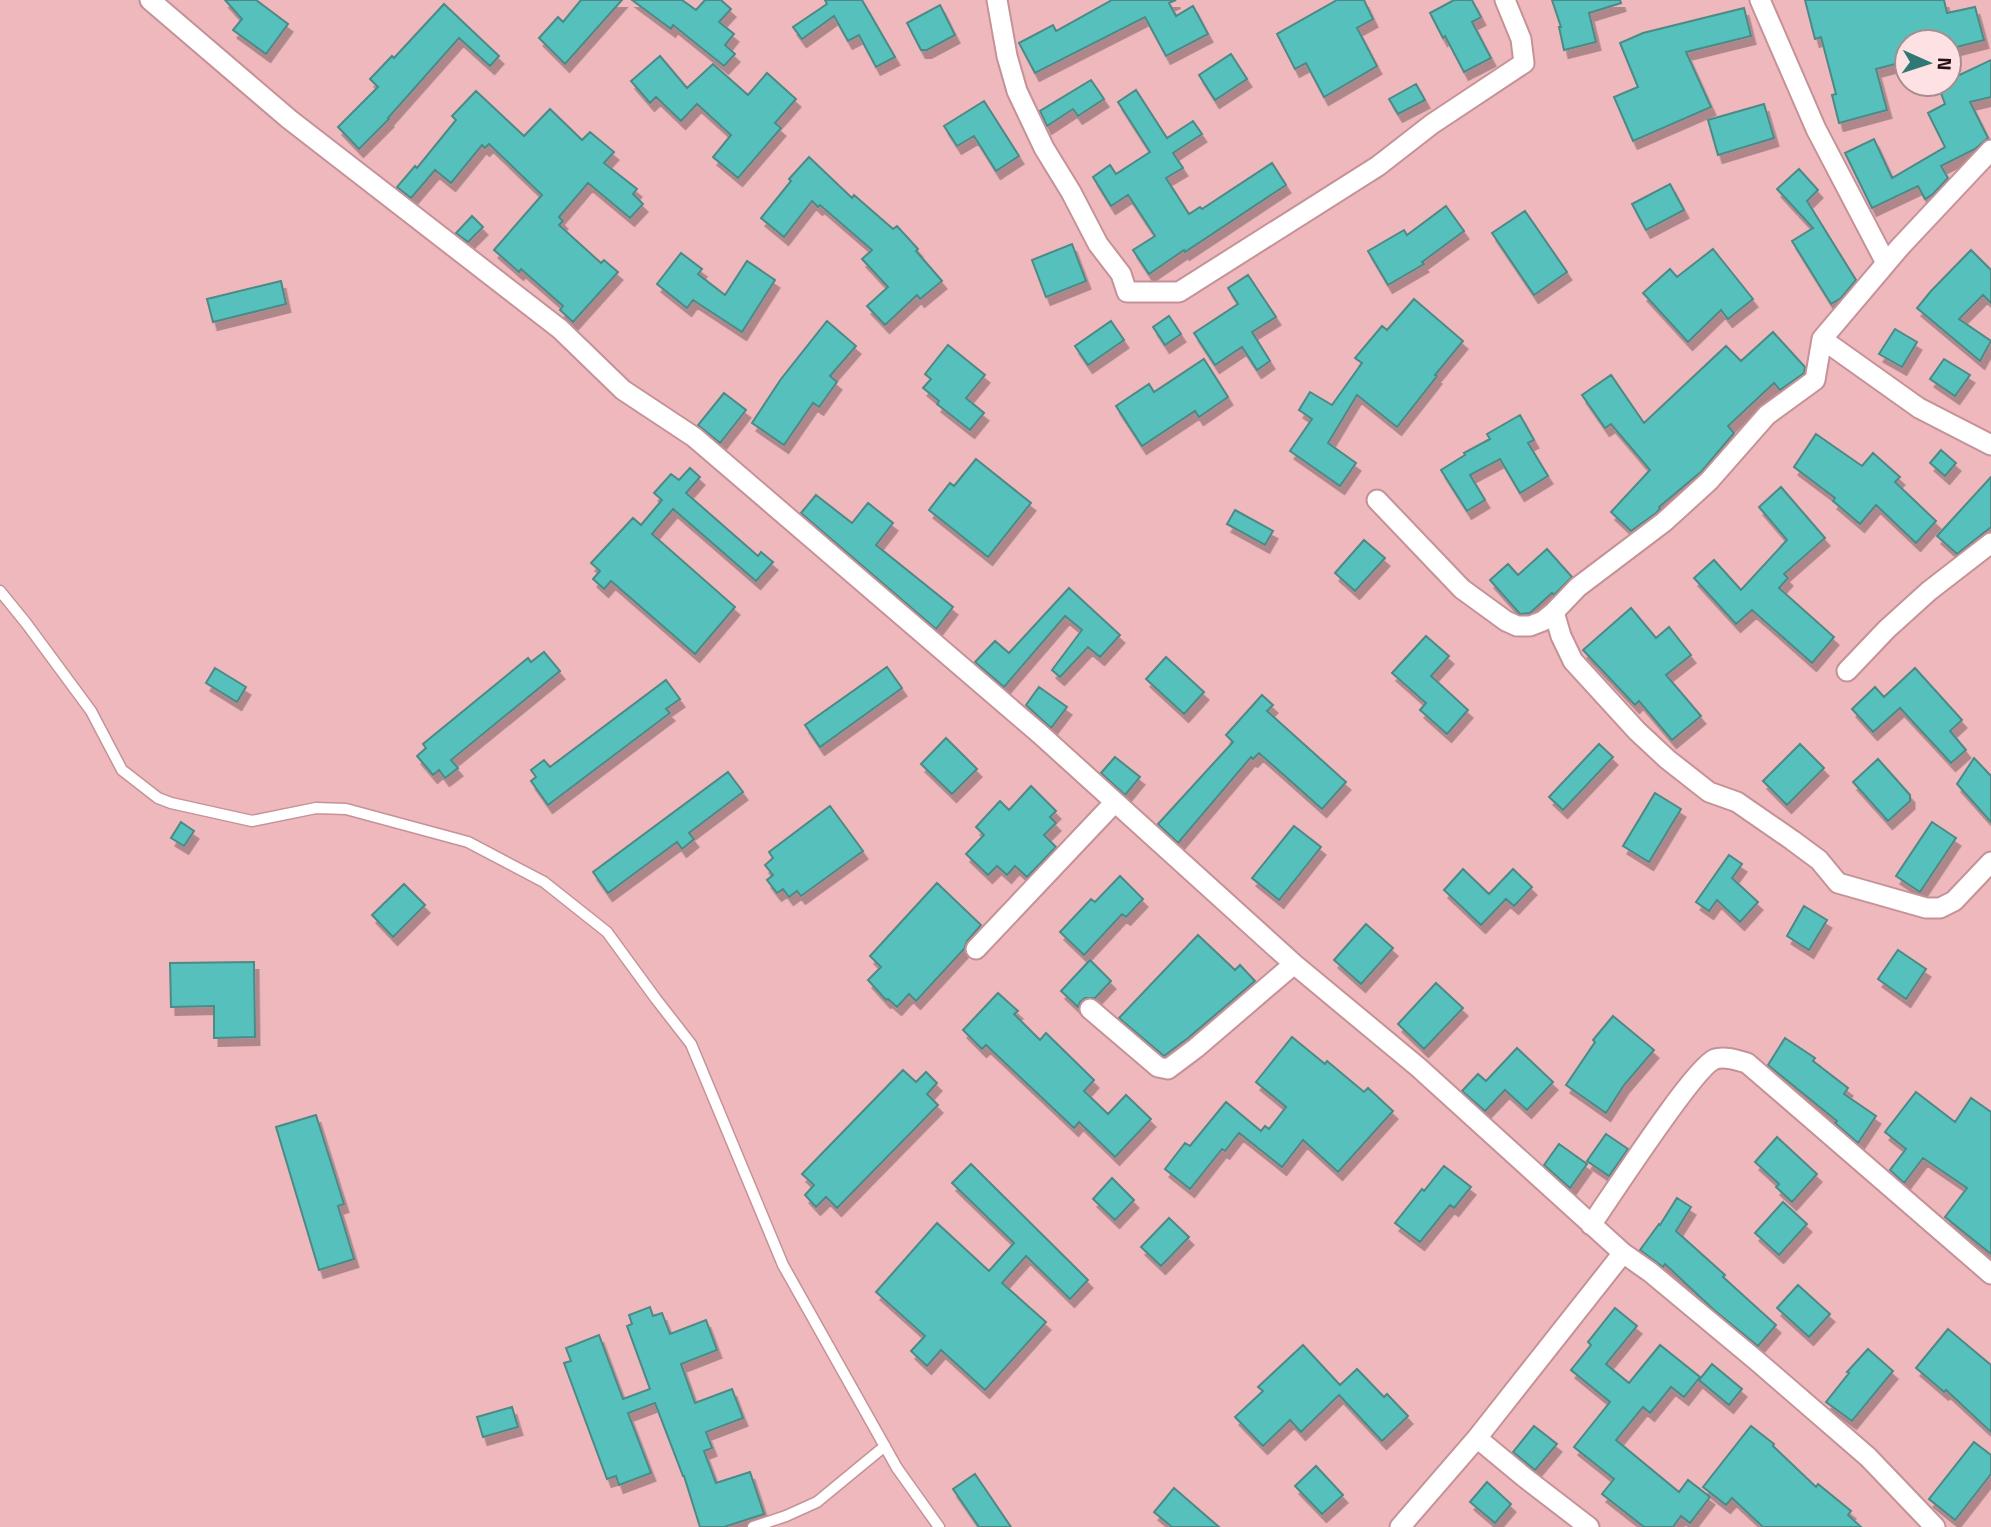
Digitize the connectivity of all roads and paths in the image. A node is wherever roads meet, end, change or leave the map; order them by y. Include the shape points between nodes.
1 (150, 0) edge
2 (997, 0) edge
3 (1505, 0) edge
4 (1760, 0) edge
5 (1988, 158) edge
6 (1886, 263) junction
7 (1822, 339) junction
8 (1991, 445) edge
9 (1377, 500) dead end
10 (1991, 542) edge
11 (0, 591) edge
12 (1554, 612) junction
13 (1847, 671) dead end
14 (1115, 802) junction
15 (1991, 862) edge
16 (976, 949) dead end
17 (1294, 964) junction
18 (1090, 1009) dead end
19 (1591, 1225) junction
20 (1623, 1253) junction
21 (1991, 1274) edge
22 (1477, 1438) junction
23 (885, 1446) junction
24 (753, 1527) edge
25 (939, 1527) edge
26 (1400, 1527) edge
27 (1589, 1527) edge
28 (1935, 1527) edge

1 - 14 street via 289,119 560,329 622,390 694,437
2 - 3 street via 1017,91 1098,244 1121,274 1126,292 1179,292 1378,166 1524,63 1521,39
4 - 6 street via 1816,129
5 - 6 street
6 - 7 street
7 - 8 street via 1919,408
7 - 12 street via 1815,380 1767,415 1709,481 1664,522 1572,592
9 - 12 street via 1462,589 1506,621 1530,626
10 - 13 street via 1895,621
11 - 23 lane via 91,711 122,771 158,798 252,821 316,808 346,809 468,842 544,882 607,932 691,1044 783,1265
12 - 15 street via 1573,661 1637,731 1709,792 1737,802 1819,860 1838,883 1940,908 1954,901
14 - 16 street
14 - 17 street
17 - 18 street via 1168,1069 1158,1067
17 - 19 street via 1418,1068
19 - 20 street
19 - 21 street via 1704,1065 1716,1058 1733,1059 1761,1075
20 - 22 street
20 - 28 street via 1868,1457
22 - 26 street
22 - 27 street
23 - 24 lane via 817,1502
23 - 25 lane

